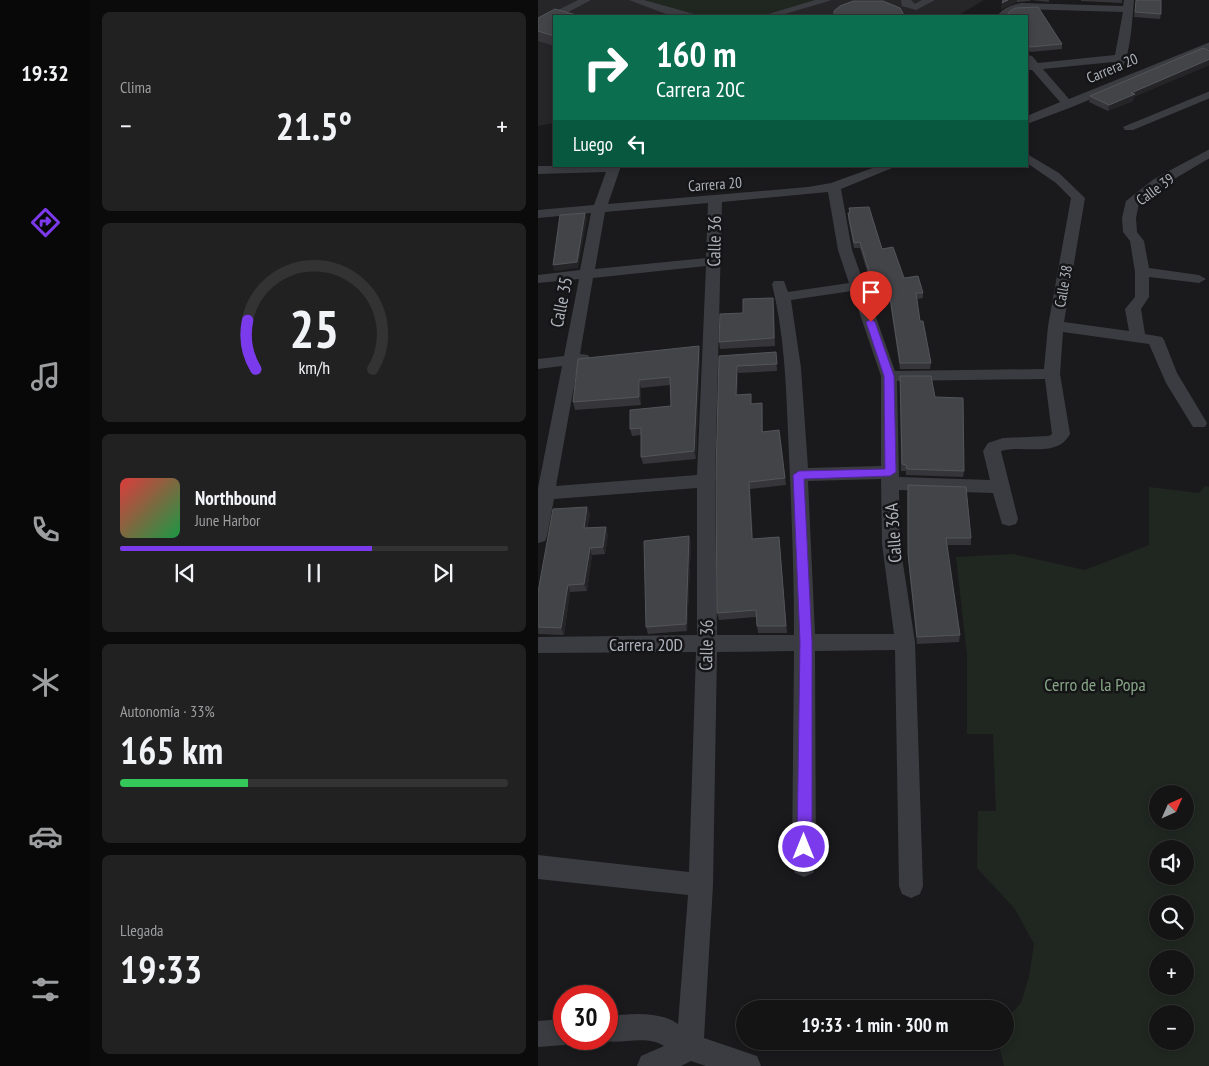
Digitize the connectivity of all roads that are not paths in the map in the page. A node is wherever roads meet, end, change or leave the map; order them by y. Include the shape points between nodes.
1 (586, 0) edge
2 (634, 0) edge
3 (827, 0) edge
4 (930, 0) edge
5 (906, 2) edge
6 (1069, 3) edge
7 (1129, 4) edge
8 (1006, 13) edge
9 (538, 14) edge
10 (556, 15) edge
11 (690, 15) edge
12 (771, 15) edge
13 (552, 17) joint
14 (538, 24) edge
15 (1210, 45) edge
16 (1121, 58) junction
17 (1030, 67) edge
18 (1112, 84) junction
19 (1210, 94) edge
20 (1068, 105) junction
21 (1028, 120) edge
22 (1129, 127) dead end
23 (1210, 153) edge
24 (1028, 159) edge
25 (615, 167) edge
26 (888, 167) edge
27 (538, 170) edge
28 (834, 187) junction
29 (715, 201) junction
30 (599, 209) junction
31 (538, 214) edge
32 (714, 261) junction
33 (1142, 272) junction
34 (587, 274) junction
35 (538, 279) edge
36 (1199, 279) dead end
37 (859, 286) junction
38 (1056, 326) junction
39 (1138, 338) junction
40 (692, 348) edge
41 (711, 351) junction
42 (729, 355) edge
43 (598, 357) edge
44 (569, 360) junction
45 (538, 364) edge
46 (1052, 374) junction
47 (889, 376) junction
48 (1199, 423) dead end
49 (799, 475) junction
50 (890, 478) junction
51 (706, 481) junction
52 (1002, 487) junction
53 (543, 493) edge
54 (1009, 519) dead end
55 (538, 536) edge
56 (806, 642) junction
57 (904, 642) junction
58 (707, 643) junction
59 (538, 644) edge
60 (804, 865) dead end
61 (538, 867) edge
62 (702, 885) junction
63 (911, 886) dead end
64 (618, 1028) edge
65 (553, 1033) edge
66 (538, 1034) edge
67 (690, 1047) junction
68 (651, 1066) edge
69 (747, 1066) edge

1 - 10 street
2 - 11 street
3 - 12 street
4 - 5 street via 918,7
6 - 7 street
6 - 8 street via 1021,6
7 - 16 street
9 - 13 street
13 - 14 street
15 - 18 street, Carrera 20
16 - 17 street
16 - 18 street
17 - 20 street
18 - 20 street, Carrera 20
19 - 22 street
20 - 21 street, Carrera 20
23 - 33 street, Calle 39 via 1133,201 1130,232 1137,241
24 - 38 street, Calle 38 via 1068,185 1078,198
25 - 27 street
25 - 30 street, Calle 35
26 - 28 street, Carrera 20
28 - 29 street, Carrera 20
28 - 37 street, Calle 36A via 845,250
29 - 30 street, Carrera 20
29 - 32 street, Calle 36
30 - 31 street, Carrera 20
30 - 34 street, Calle 35
32 - 34 street
32 - 41 street, Calle 36
33 - 36 street
33 - 39 street via 1142,297 1133,309
34 - 35 street
34 - 44 street, Calle 35
37 - 47 street, Calle 36A
37 - 49 street via 781,290 783,352
38 - 39 street
38 - 46 street, Calle 38
39 - 48 street via 1156,340 1161,358
40 - 41 street
41 - 42 street
41 - 51 street, Calle 36
43 - 44 street
44 - 45 street
44 - 53 street, Calle 35
46 - 47 street
46 - 52 street, Calle 38 via 1061,434 1052,442 994,447 992,451
47 - 50 street, Calle 36A
49 - 50 street
49 - 56 street
50 - 52 street
50 - 57 street, Calle 36A via 892,544
51 - 53 street
51 - 58 street, Calle 36
52 - 54 street
53 - 55 street, Calle 35
56 - 57 street, Carrera 20D
56 - 58 street, Carrera 20D
56 - 60 street
57 - 63 street, Calle 36A
58 - 59 street, Carrera 20D
58 - 62 street, Calle 36
61 - 62 street
62 - 67 street, Calle 36
64 - 67 street via 664,1030
65 - 66 street
67 - 68 street
67 - 69 street

